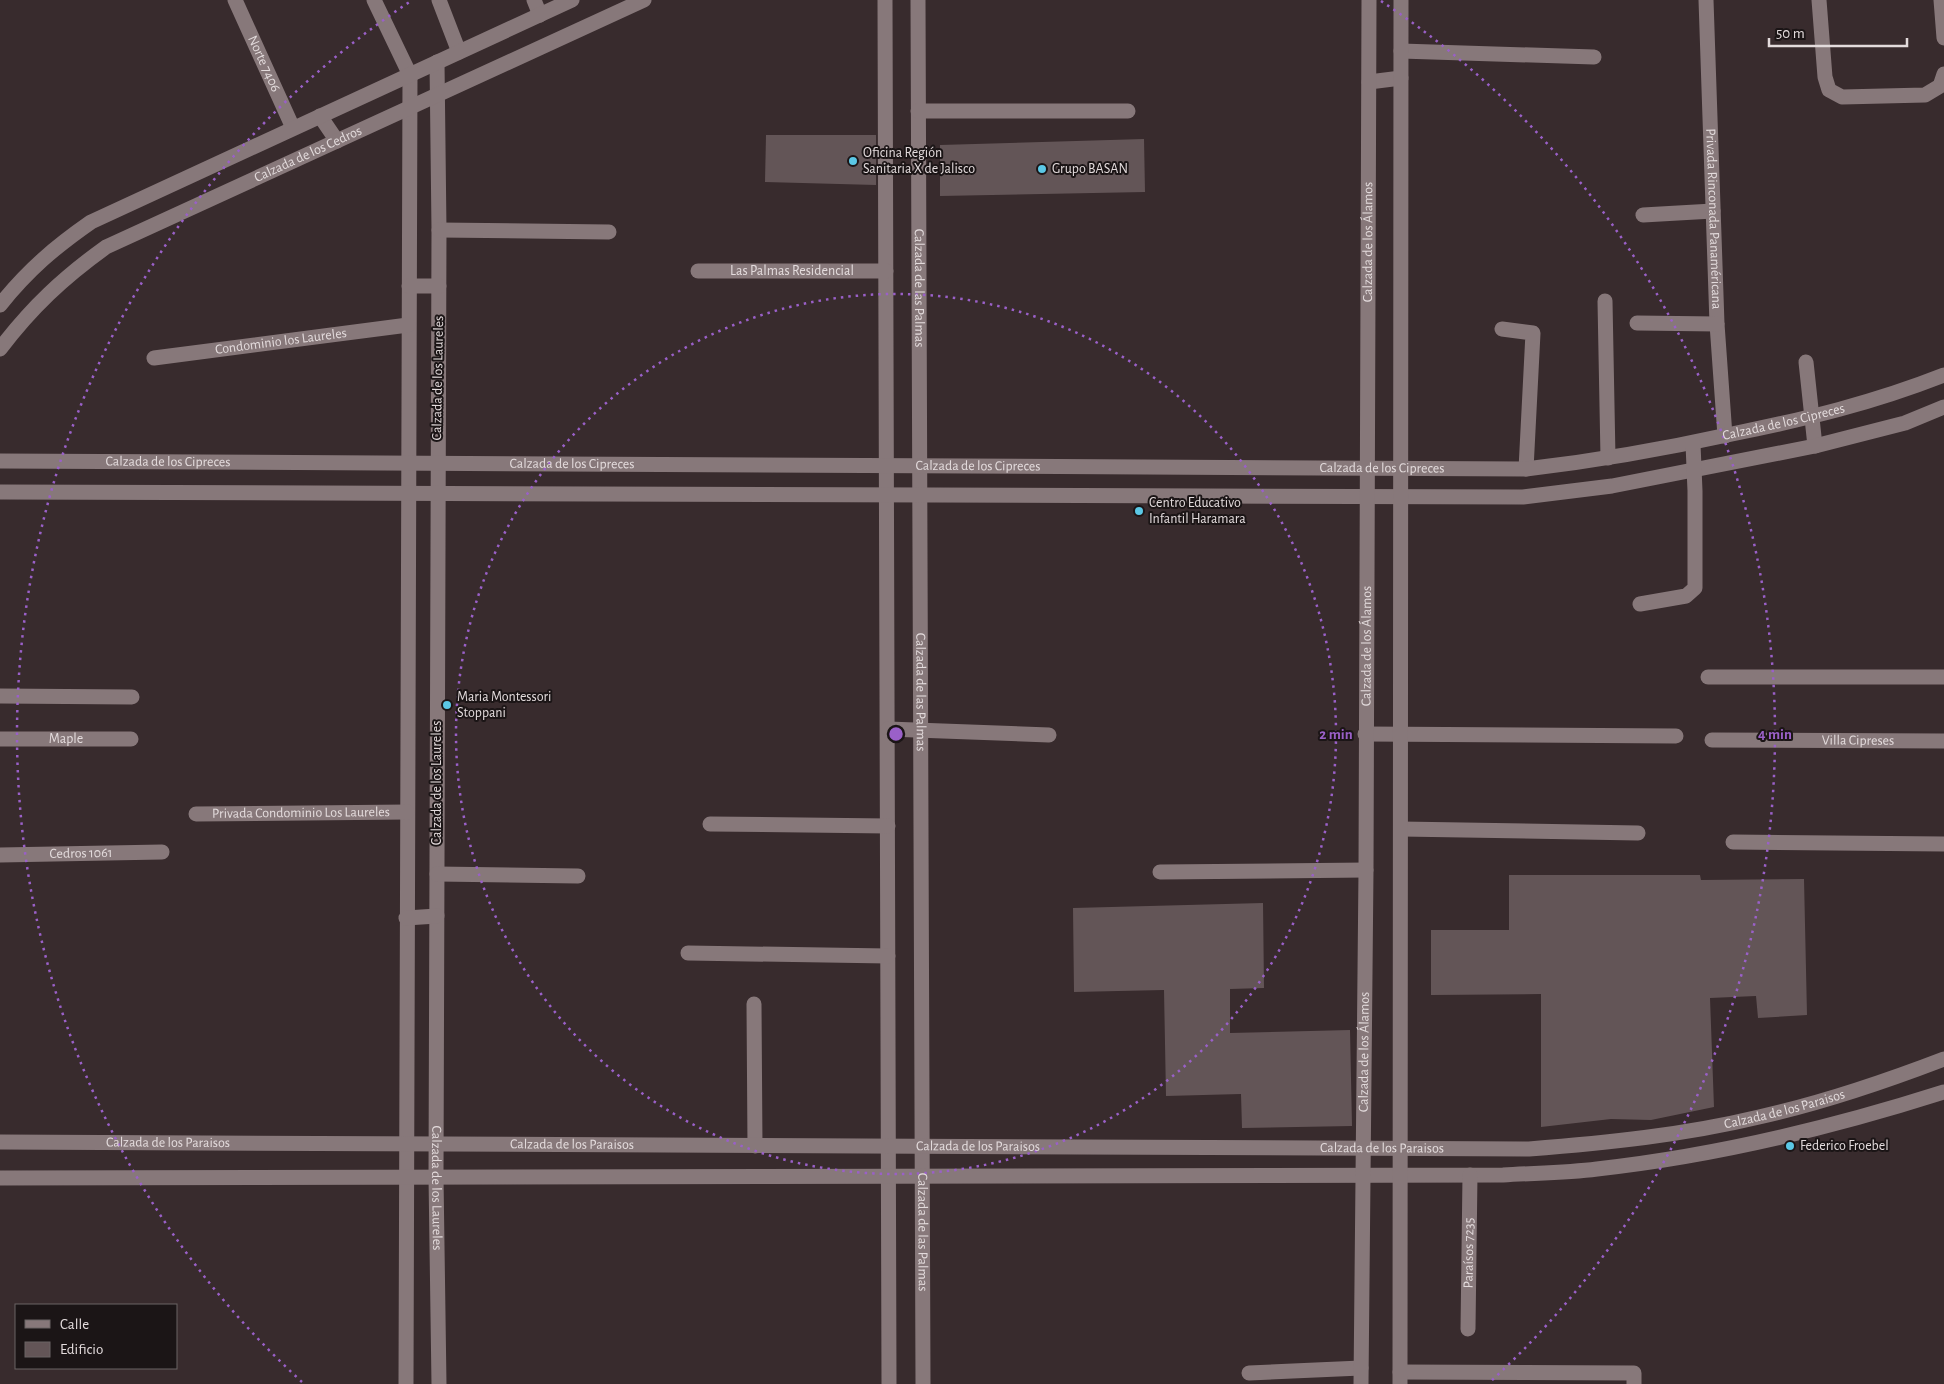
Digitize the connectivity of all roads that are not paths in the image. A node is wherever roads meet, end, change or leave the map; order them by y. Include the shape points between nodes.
1 (235, 0) edge
2 (374, 0) edge
3 (439, 0) edge
4 (534, 0) edge
5 (572, 0) edge
6 (644, 0) edge
7 (885, 0) edge
8 (918, 0) edge
9 (1369, 0) edge
10 (1401, 0) edge
11 (1706, 0) edge
12 (1819, 0) edge
13 (1940, 0) edge
14 (540, 15) junction
15 (1944, 38) edge
16 (1401, 51) junction
17 (459, 52) junction
18 (1594, 57) dead end
19 (437, 62) junction
20 (1944, 74) edge
21 (410, 75) junction
22 (1401, 78) junction
23 (1369, 82) junction
24 (438, 95) junction
25 (409, 108) junction
26 (918, 111) junction
27 (1128, 111) dead end
28 (320, 116) junction
29 (294, 128) junction
30 (337, 141) junction
31 (1713, 211) junction
32 (1642, 215) dead end
33 (440, 230) junction
34 (609, 232) dead end
35 (698, 271) dead end
36 (886, 271) junction
37 (409, 286) junction
38 (439, 286) junction
39 (1604, 301) dead end
40 (0, 305) edge
41 (1637, 324) dead end
42 (1717, 324) junction
43 (408, 325) junction
44 (1502, 329) dead end
45 (0, 349) edge
46 (154, 358) dead end
47 (1806, 362) dead end
48 (1944, 375) edge
49 (1944, 407) edge
50 (1812, 418) junction
51 (1725, 436) junction
52 (1693, 444) junction
53 (1815, 446) junction
54 (1608, 458) junction
55 (0, 461) edge
56 (408, 462) junction
57 (437, 463) junction
58 (887, 466) junction
59 (920, 466) junction
60 (1366, 468) junction
61 (1401, 468) junction
62 (1526, 469) junction
63 (1695, 470) junction
64 (0, 492) edge
65 (408, 495) junction
66 (437, 495) junction
67 (887, 496) junction
68 (920, 496) junction
69 (1366, 497) junction
70 (1401, 497) junction
71 (1640, 604) dead end
72 (1708, 677) dead end
73 (1944, 678) edge
74 (0, 696) edge
75 (132, 697) dead end
76 (888, 729) junction
77 (920, 729) junction
78 (1365, 734) junction
79 (1400, 734) junction
80 (1049, 735) dead end
81 (1676, 736) dead end
82 (0, 739) edge
83 (131, 739) dead end
84 (1712, 740) dead end
85 (1944, 741) edge
86 (407, 812) junction
87 (196, 814) dead end
88 (710, 824) dead end
89 (888, 826) junction
90 (1401, 829) junction
91 (1638, 833) dead end
92 (1733, 842) dead end
93 (1944, 844) edge
94 (162, 852) dead end
95 (0, 855) edge
96 (1366, 870) junction
97 (1160, 872) dead end
98 (437, 874) junction
99 (578, 876) dead end
100 (437, 916) junction
101 (406, 918) junction
102 (688, 953) dead end
103 (888, 956) junction
104 (754, 1004) dead end
105 (1944, 1060) edge
106 (1944, 1092) edge
107 (1707, 1127) junction
108 (0, 1142) edge
109 (1594, 1143) junction
110 (405, 1144) junction
111 (437, 1144) junction
112 (754, 1146) junction
113 (889, 1146) junction
114 (922, 1146) junction
115 (1362, 1149) junction
116 (1400, 1149) junction
117 (1713, 1152) junction
118 (1598, 1169) junction
119 (889, 1176) junction
120 (922, 1176) junction
121 (1362, 1176) junction
122 (1400, 1176) junction
123 (1470, 1176) junction
124 (406, 1177) junction
125 (436, 1177) junction
126 (0, 1178) edge
127 (1468, 1329) dead end
128 (1361, 1368) junction
129 (1249, 1374) dead end
130 (1400, 1378) edge
131 (406, 1384) edge
132 (439, 1384) edge
133 (889, 1384) edge
134 (923, 1384) edge
135 (1361, 1384) edge
136 (1634, 1384) edge

1 - 29 street, Norte 7406
2 - 21 street
3 - 17 street
4 - 14 street
5 - 14 street
6 - 24 street, Calzada de los Cedros
7 - 36 street
8 - 26 street, Calzada de las Palmas
9 - 23 street, Calzada de los Álamos
10 - 16 street
11 - 31 street, Privada Rinconada Panaméricana
12 - 20 street via 1825,77 1829,90 1842,97 1925,96 1940,86
13 - 15 street
14 - 17 street
16 - 18 street
16 - 22 street
17 - 19 street
19 - 21 street
19 - 24 street, Calzada de los Laureles
21 - 25 street
21 - 28 street
22 - 23 street
22 - 61 street
23 - 60 street, Calzada de los Álamos
24 - 25 street, Calzada de los Cedros
24 - 33 street, Calzada de los Laureles
25 - 30 street, Calzada de los Cedros
25 - 37 street
26 - 27 street
26 - 59 street, Calzada de las Palmas
28 - 29 street
28 - 30 street
29 - 40 street via 91,222 50,251
30 - 45 street, Calzada de los Cedros via 106,247 43,297
31 - 32 street
31 - 42 street, Privada Rinconada Panaméricana
33 - 34 street
33 - 38 street, Calzada de los Laureles
35 - 36 street, Las Palmas Residencial
36 - 58 street
37 - 38 street
37 - 43 street
38 - 57 street, Calzada de los Laureles
39 - 54 street
41 - 42 street
42 - 51 street, Privada Rinconada Panaméricana
43 - 46 street, Condominio los Laureles
43 - 56 street
44 - 62 street via 1533,333
47 - 50 street
48 - 50 street, Calzada de los Cipreces via 1896,394
49 - 53 street, Calzada de los Cipreces via 1905,423
50 - 51 street, Calzada de los Cipreces
50 - 53 street
51 - 52 street, Calzada de los Cipreces
52 - 54 street, Calzada de los Cipreces
52 - 63 street
53 - 63 street, Calzada de los Cipreces
54 - 62 street, Calzada de los Cipreces
55 - 56 street, Calzada de los Cipreces
56 - 57 street, Calzada de los Cipreces
56 - 65 street
57 - 58 street, Calzada de los Cipreces
57 - 66 street, Calzada de los Laureles
58 - 59 street, Calzada de los Cipreces
58 - 67 street
59 - 60 street, Calzada de los Cipreces
59 - 68 street, Calzada de las Palmas
60 - 61 street, Calzada de los Cipreces
60 - 69 street, Calzada de los Álamos
61 - 62 street, Calzada de los Cipreces
61 - 70 street
63 - 70 street, Calzada de los Cipreces via 1612,486 1523,497
63 - 71 street via 1694,588 1686,596
64 - 65 street, Calzada de los Cipreces
65 - 66 street, Calzada de los Cipreces
65 - 86 street
66 - 67 street, Calzada de los Cipreces
66 - 98 street, Calzada de los Laureles
67 - 68 street, Calzada de los Cipreces
67 - 76 street
68 - 69 street, Calzada de los Cipreces
68 - 77 street, Calzada de las Palmas
69 - 70 street, Calzada de los Cipreces
69 - 78 street, Calzada de los Álamos
70 - 79 street
72 - 73 street
74 - 75 street
76 - 77 street
76 - 89 street
77 - 80 street
77 - 114 street, Calzada de las Palmas
78 - 79 street
78 - 96 street, Calzada de los Álamos
79 - 81 street
79 - 90 street
82 - 83 street, Maple
84 - 85 street, Villa Cipreses
86 - 87 street, Privada Condominio Los Laureles
86 - 101 street
88 - 89 street
89 - 103 street
90 - 91 street
90 - 116 street
92 - 93 street
94 - 95 street, Cedros 1061
96 - 97 street
96 - 115 street, Calzada de los Álamos
98 - 99 street
98 - 100 street, Calzada de los Laureles
100 - 101 street
100 - 111 street, Calzada de los Laureles
101 - 110 street
102 - 103 street
103 - 113 street
104 - 112 street
105 - 107 street, Calzada de los Paraisos via 1810,1104
106 - 117 street, Calzada de los Paraisos via 1805,1132
107 - 109 street, Calzada de los Paraisos
107 - 117 street
108 - 110 street, Calzada de los Paraisos
109 - 116 street, Calzada de los Paraisos via 1529,1149
109 - 118 street
110 - 111 street, Calzada de los Paraisos
110 - 124 street
111 - 112 street, Calzada de los Paraisos
111 - 125 street, Calzada de los Laureles
112 - 113 street, Calzada de los Paraisos
113 - 114 street, Calzada de los Paraisos
113 - 119 street
114 - 115 street, Calzada de los Paraisos
114 - 120 street, Calzada de las Palmas
115 - 116 street, Calzada de los Paraisos
115 - 121 street, Calzada de los Álamos
116 - 122 street
117 - 118 street, Calzada de los Paraisos
118 - 123 street, Calzada de los Paraisos
119 - 120 street, Calzada de los Paraisos
119 - 125 street, Calzada de los Paraisos
119 - 133 street
120 - 121 street, Calzada de los Paraisos
120 - 134 street, Calzada de las Palmas
121 - 122 street, Calzada de los Paraisos
121 - 128 street, Calzada de los Álamos
122 - 123 street, Calzada de los Paraisos
122 - 130 street
123 - 127 street, Paraísos 7235
124 - 125 street, Calzada de los Paraisos
124 - 126 street, Calzada de los Paraisos
124 - 131 street
125 - 132 street, Calzada de los Laureles
128 - 129 street
128 - 135 street, Calzada de los Álamos
130 - 136 street via 1634,1373

